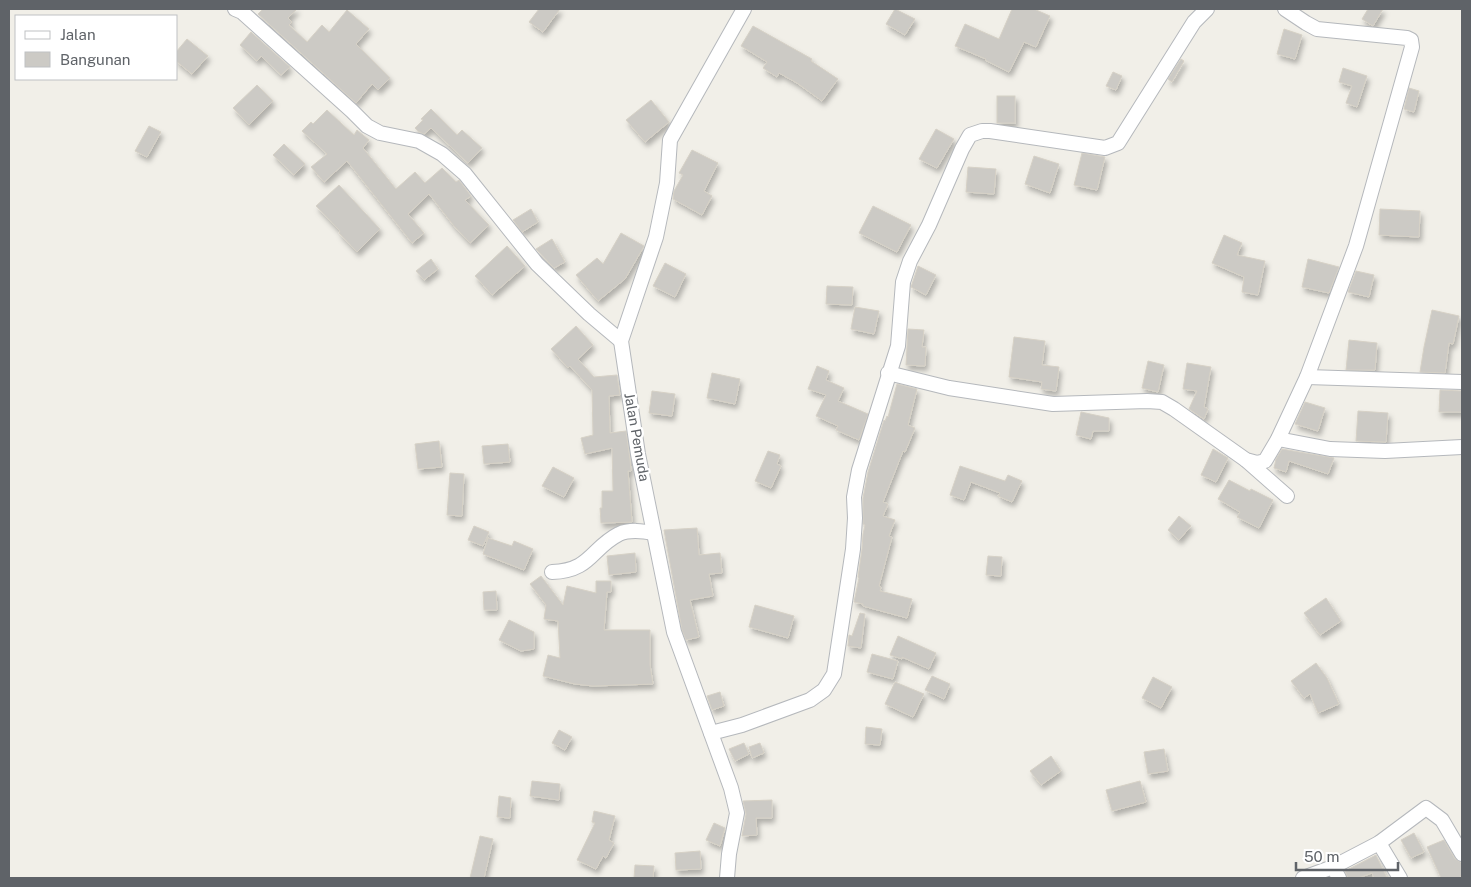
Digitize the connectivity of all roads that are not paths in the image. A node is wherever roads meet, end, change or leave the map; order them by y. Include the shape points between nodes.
1 (235, 9) edge
2 (744, 9) edge
3 (1207, 9) edge
4 (1285, 9) edge
5 (621, 341) junction
6 (888, 373) junction
7 (1307, 377) junction
8 (1462, 382) edge
9 (1278, 439) junction
10 (1462, 447) edge
11 (1246, 460) junction
12 (1287, 496) dead end
13 (654, 533) junction
14 (552, 572) dead end
15 (711, 732) junction
16 (1379, 843) junction
17 (1462, 854) edge
18 (1336, 872) edge
19 (727, 878) edge
20 (1303, 878) edge
21 (1400, 878) edge

1 - 5 street via 367,126 380,133 419,141 458,167 537,264
2 - 5 street, Jalan Pemuda via 670,140 668,183 656,237
3 - 6 street via 1194,22 1118,143 1105,148 990,131 970,135 910,261 903,282 898,346
4 - 7 street via 1317,29 1407,38 1411,40 1412,47 1356,246
5 - 13 street, Jalan Pemuda
6 - 11 street via 949,388 1053,404 1162,402
6 - 15 street via 854,497 853,549 834,674 824,690 810,700 742,725
7 - 8 street
7 - 9 street
9 - 10 street via 1330,449 1385,451
9 - 11 street via 1265,461
11 - 12 street
13 - 14 street via 620,534 579,567
13 - 15 street, Jalan Pemuda via 674,632
15 - 19 street, Jalan Pemuda via 737,814
16 - 17 street via 1426,808 1442,820
16 - 18 street
16 - 21 street
18 - 20 street

